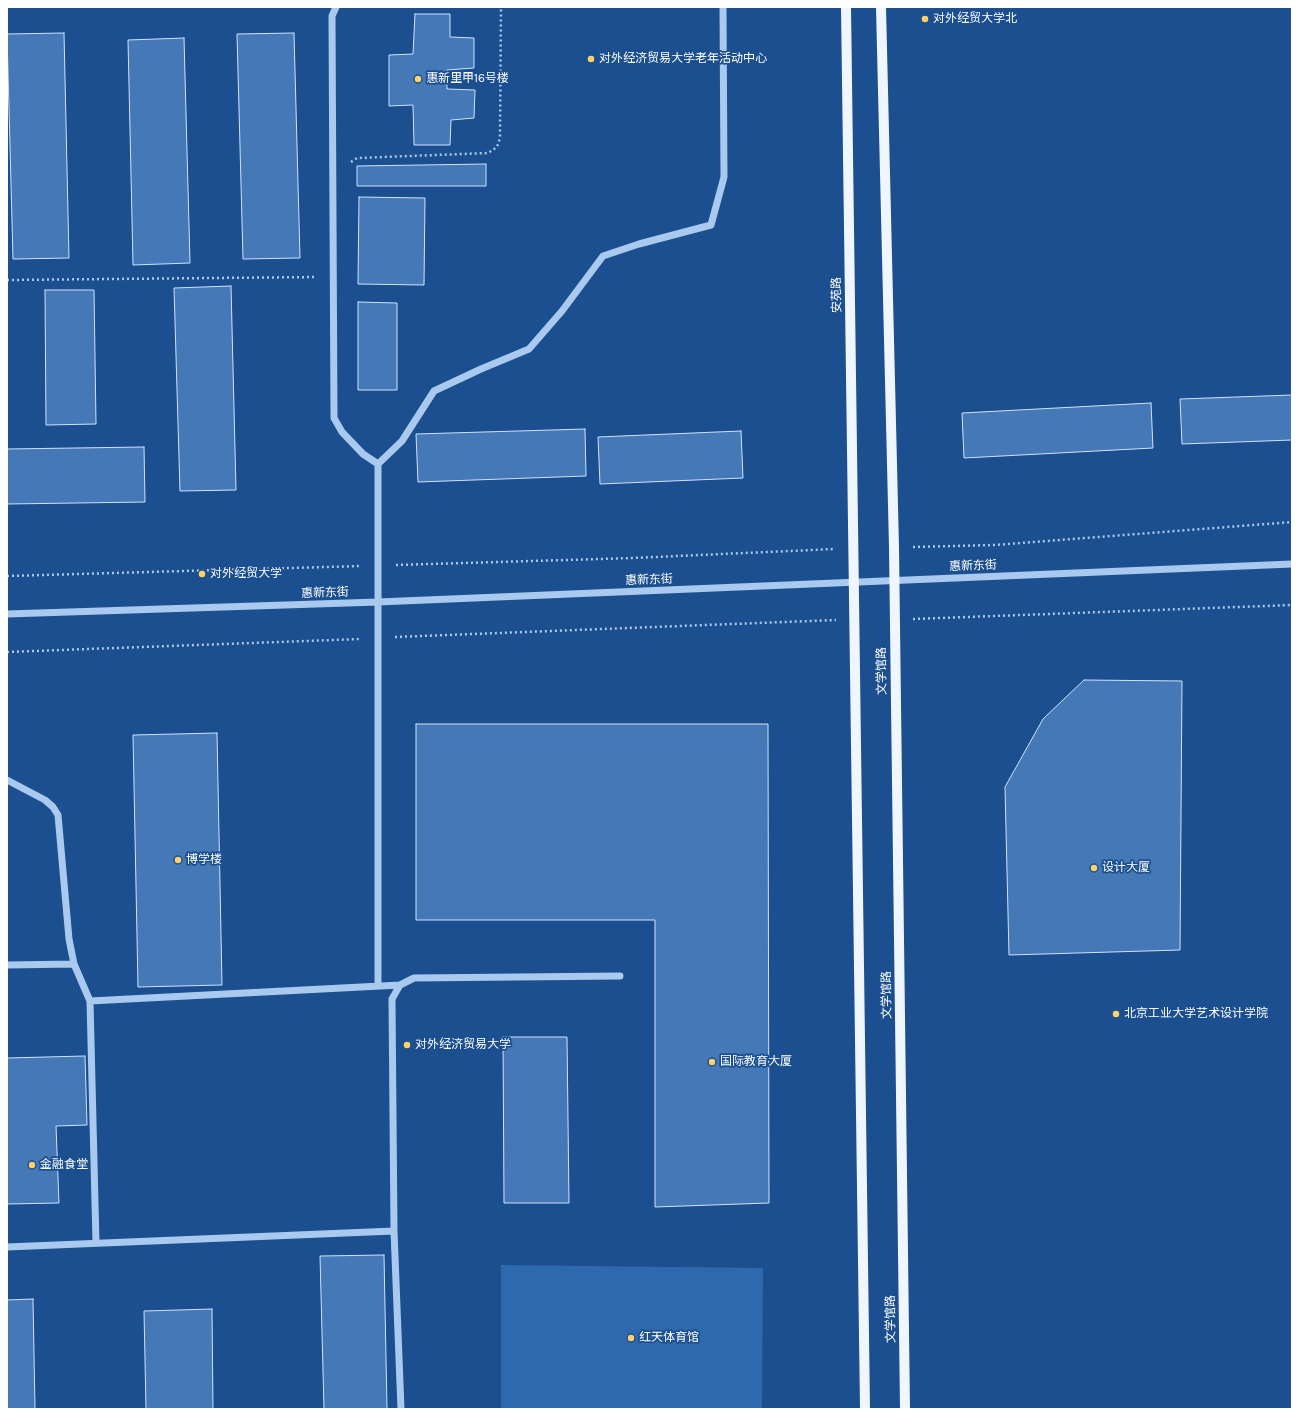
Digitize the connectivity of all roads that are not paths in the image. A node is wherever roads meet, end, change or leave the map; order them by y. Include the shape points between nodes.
1 (336, 7) edge
2 (723, 7) edge
3 (846, 7) edge
4 (881, 7) edge
5 (378, 464) junction
6 (1292, 564) edge
7 (894, 580) junction
8 (854, 582) junction
9 (378, 602) junction
10 (7, 614) edge
11 (7, 780) edge
12 (74, 964) junction
13 (7, 965) edge
14 (620, 976) dead end
15 (400, 985) junction
16 (378, 986) junction
17 (90, 1001) junction
18 (394, 1231) junction
19 (96, 1243) junction
20 (7, 1247) edge
21 (401, 1409) edge
22 (865, 1409) edge
23 (905, 1409) edge

1 - 5 street via 332,16 334,418 342,432 363,454
2 - 5 street via 724,176 711,225 603,256 562,311 529,349 481,368 434,391 402,441
3 - 8 main road, 安苑路
4 - 7 main road
5 - 9 street
6 - 7 street, 惠新东街
7 - 8 street, 惠新东街
7 - 23 main road, 文学馆路
8 - 9 street, 惠新东街
8 - 22 main road
9 - 10 street, 惠新东街
9 - 16 street
11 - 12 street via 45,800 58,815 69,939
12 - 13 street
12 - 17 street
14 - 15 street via 414,978
15 - 16 street
15 - 18 street via 392,999
16 - 17 street
17 - 19 street
18 - 19 street
18 - 21 street
19 - 20 street

